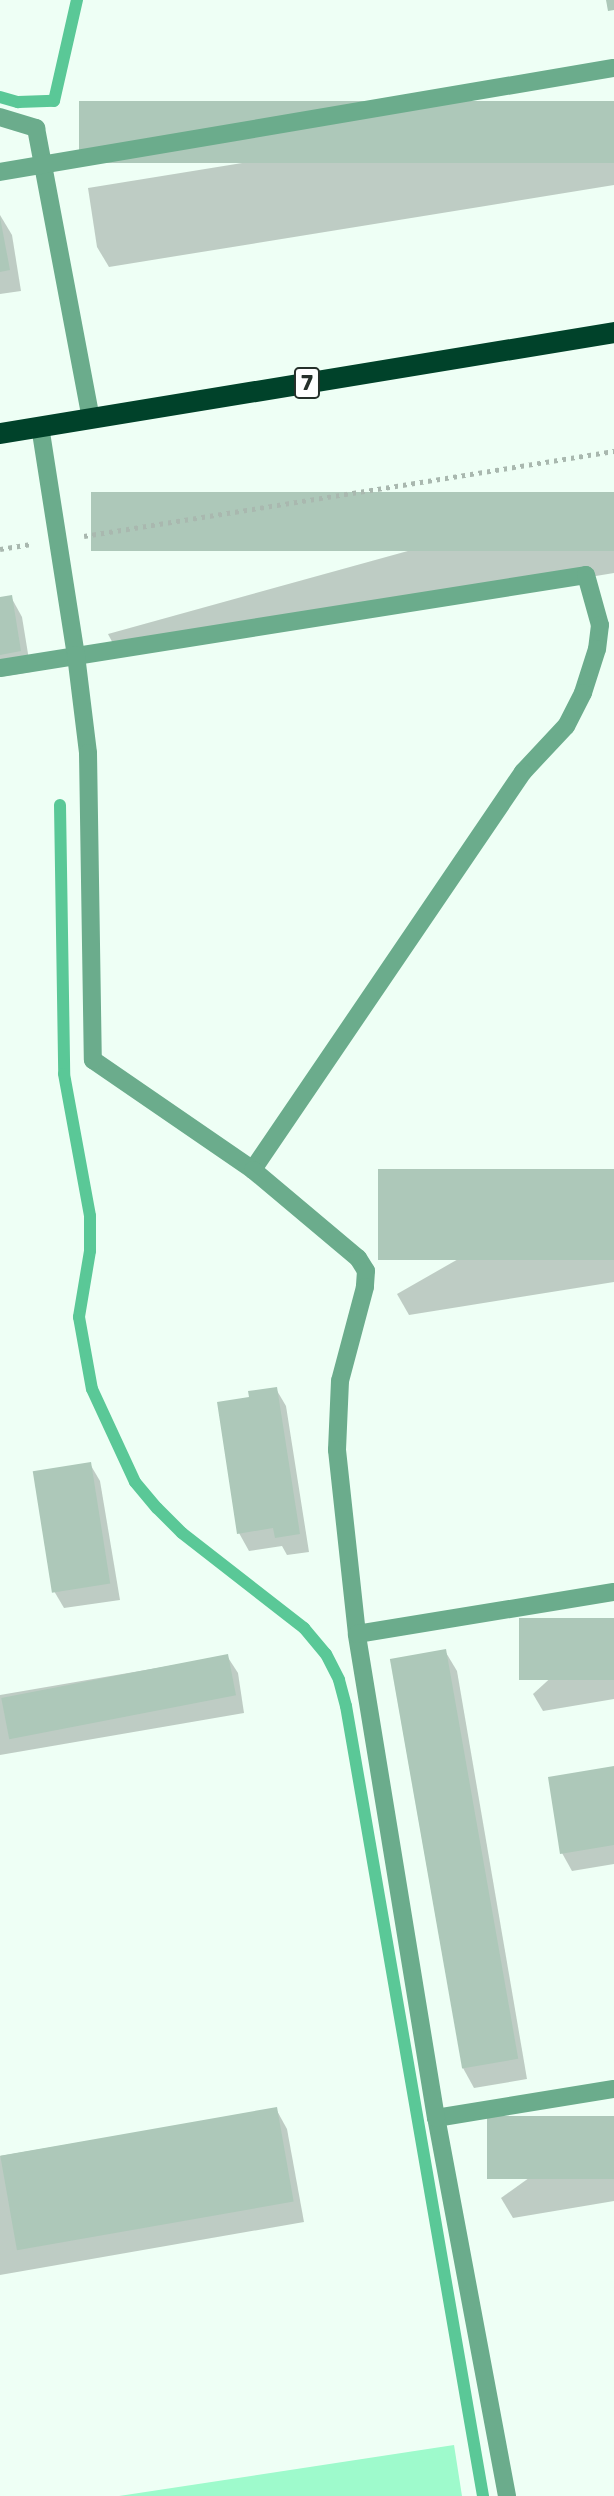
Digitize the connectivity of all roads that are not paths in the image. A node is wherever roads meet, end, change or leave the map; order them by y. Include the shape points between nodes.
1 (613, 68) edge
2 (0, 117) edge
3 (42, 165) junction
4 (0, 172) edge
5 (614, 332) edge
6 (91, 418) junction
7 (40, 426) junction
8 (0, 433) edge
9 (76, 655) junction
10 (0, 668) edge
11 (253, 1170) junction
12 (614, 1592) edge
13 (357, 1634) junction
14 (614, 2089) edge
15 (436, 2118) junction
16 (507, 2496) edge

1 - 3 street
2 - 3 street via 36,128
3 - 4 street
3 - 6 street
5 - 6 highway, 7
6 - 7 highway, 7
7 - 8 highway, 7
7 - 9 street
9 - 10 street
9 - 11 street via 88,753 93,1060
9 - 11 street via 586,575 600,625 597,649 566,726 523,772
11 - 13 street via 358,1258 366,1270 340,1381 337,1427
12 - 13 street
13 - 15 street
14 - 15 street
15 - 16 street

